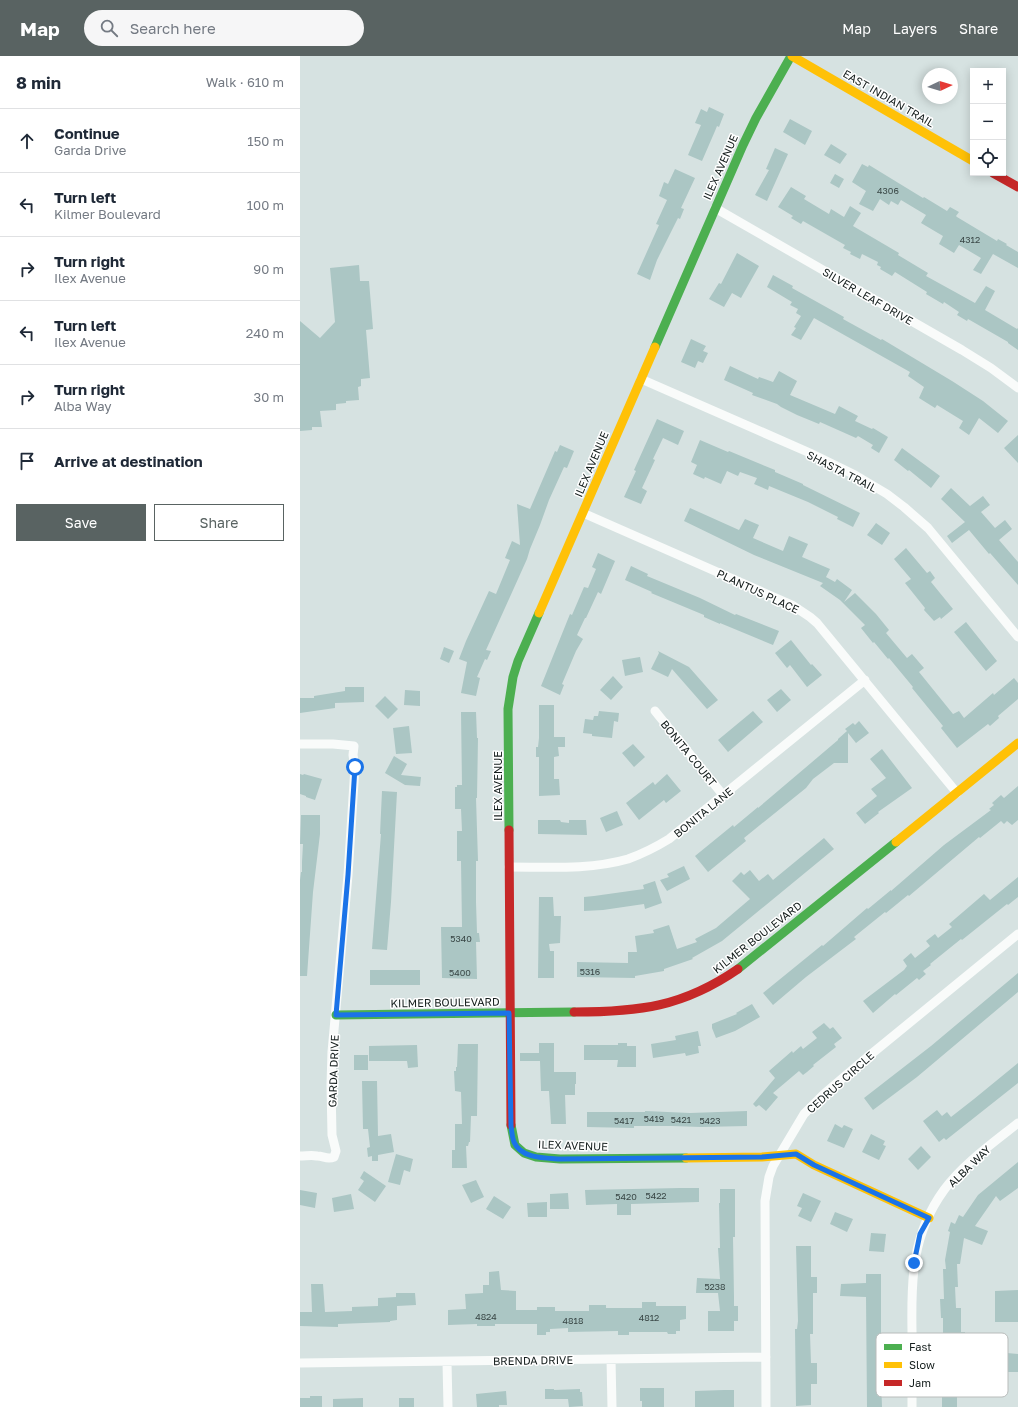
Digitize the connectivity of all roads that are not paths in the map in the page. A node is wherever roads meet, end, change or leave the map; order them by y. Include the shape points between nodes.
1 (792, 56) edge
2 (970, 159) edge
3 (998, 176) edge
4 (1018, 188) edge
5 (716, 208) junction
6 (641, 379) junction
7 (1018, 388) edge
8 (583, 513) junction
9 (1018, 637) edge
10 (865, 680) junction
11 (655, 711) dead end
12 (1018, 743) edge
13 (300, 744) edge
14 (957, 793) junction
15 (723, 795) junction
16 (509, 867) junction
17 (1018, 934) edge
18 (509, 1013) junction
19 (336, 1015) junction
20 (1018, 1123) edge
21 (300, 1156) edge
22 (779, 1156) junction
23 (929, 1218) junction
24 (911, 1333) edge
25 (766, 1357) junction
26 (611, 1359) junction
27 (447, 1362) junction
28 (300, 1363) edge
29 (912, 1397) edge
30 (448, 1407) edge
31 (612, 1407) edge
32 (766, 1407) edge
33 (912, 1407) edge

1 - 2 street, EAST INDIAN TRAIL
1 - 5 street, ILEX AVENUE via 756,118
3 - 4 street
5 - 6 street, ILEX AVENUE
5 - 7 street, SILVER LEAF DRIVE via 962,350
6 - 8 street, ILEX AVENUE
6 - 9 street, SHASTA TRAIL via 816,456 887,494 928,528
8 - 10 street, PLANTUS PLACE via 800,609 817,623
8 - 16 street, ILEX AVENUE via 513,676 508,710
10 - 14 street, PLANTUS PLACE
10 - 15 street, BONITA LANE
11 - 15 street, BONITA COURT
12 - 14 street, KILMER BOULEVARD
13 - 19 street, GARDA DRIVE via 354,746 348,875
14 - 18 street, KILMER BOULEVARD via 739,969 694,996 674,1003 637,1010
15 - 16 street, BONITA LANE via 669,839 642,854 607,863
16 - 18 street, ILEX AVENUE
17 - 22 street, CEDRUS CIRCLE via 824,1094 804,1114
18 - 19 street, KILMER BOULEVARD
18 - 22 street, ILEX AVENUE via 511,1126 516,1146 528,1155 560,1159
19 - 21 street, GARDA DRIVE via 331,1085 332,1135 336,1151 334,1157 330,1158
20 - 23 street, ALBA WAY via 952,1180
22 - 23 street, ILEX AVENUE via 796,1154 814,1165
22 - 25 street, CEDRUS CIRCLE via 769,1177 766,1201
23 - 24 street, ALBA WAY via 920,1234 914,1263
25 - 26 street, BRENDA DRIVE
25 - 32 street, CEDRUS CIRCLE
26 - 27 street, BRENDA DRIVE
26 - 31 street
27 - 28 street, BRENDA DRIVE
27 - 30 street
29 - 33 street, ALBA WAY

